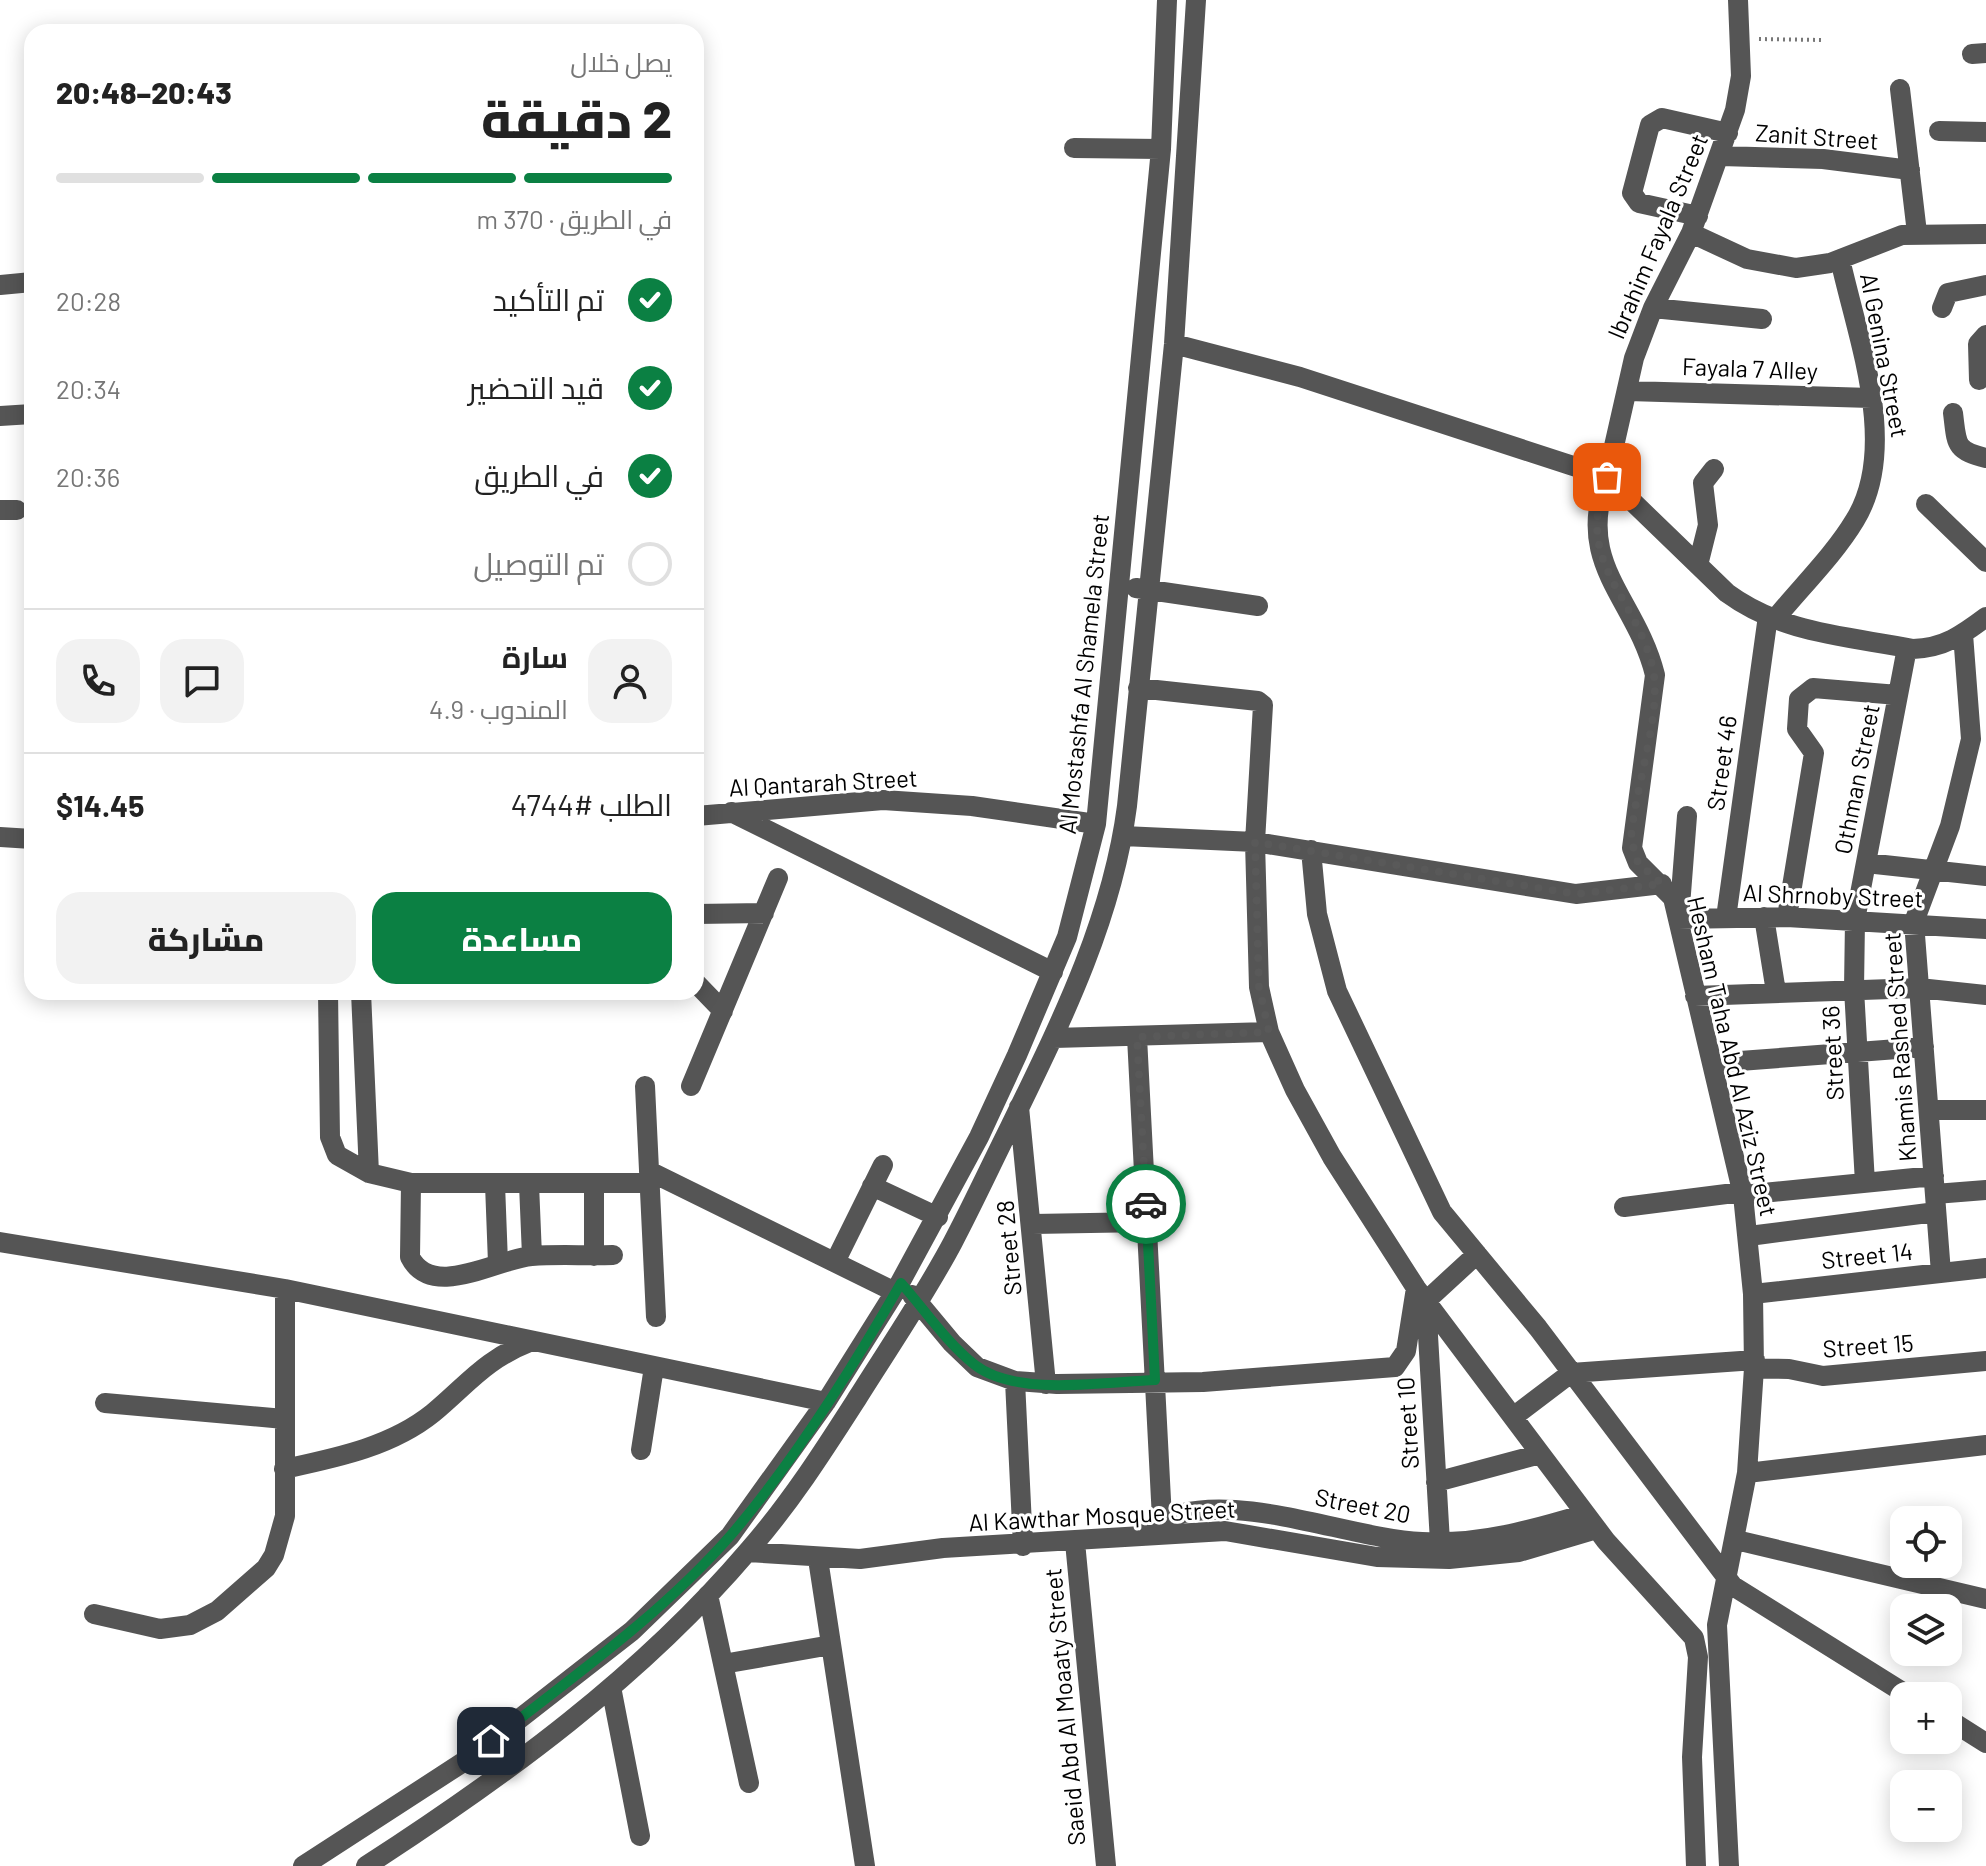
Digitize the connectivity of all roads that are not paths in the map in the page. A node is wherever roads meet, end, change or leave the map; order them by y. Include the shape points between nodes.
1 (1167, 0) edge
2 (1196, 0) edge
3 (1738, 0) edge
4 (1900, 89) dead end
5 (1939, 131) dead end
6 (1986, 132) edge
7 (1728, 133) junction
8 (1074, 148) dead end
9 (1161, 149) junction
10 (1721, 156) junction
11 (1910, 170) junction
12 (1694, 224) junction
13 (1917, 233) junction
14 (1986, 234) edge
15 (1840, 259) junction
16 (24, 283) edge
17 (0, 285) edge
18 (1986, 285) edge
19 (1653, 308) junction
20 (1942, 308) dead end
21 (1762, 319) dead end
22 (1986, 335) edge
23 (1174, 344) junction
24 (1979, 380) dead end
25 (1628, 391) junction
26 (1871, 398) junction
27 (1953, 413) dead end
28 (24, 414) edge
29 (0, 416) edge
30 (1986, 458) edge
31 (1714, 469) dead end
32 (1607, 477) junction
33 (1926, 504) dead end
34 (1986, 562) edge
35 (1698, 565) junction
36 (1119, 585) junction
37 (1148, 590) junction
38 (1258, 606) dead end
39 (1986, 617) edge
40 (1771, 618) junction
41 (1963, 634) junction
42 (1907, 648) junction
43 (1977, 673) edge
44 (1138, 688) junction
45 (1898, 695) junction
46 (1977, 757) edge
47 (731, 812) junction
48 (704, 815) edge
49 (1687, 816) dead end
50 (1096, 824) junction
51 (1123, 836) junction
52 (0, 837) edge
53 (24, 838) edge
54 (1255, 842) junction
55 (1311, 850) junction
56 (1866, 863) junction
57 (1933, 871) junction
58 (1986, 876) edge
59 (778, 878) dead end
60 (1662, 884) junction
61 (764, 913) junction
62 (704, 914) edge
63 (1764, 917) junction
64 (1787, 917) junction
65 (1726, 918) junction
66 (1679, 919) junction
67 (1855, 920) junction
68 (1914, 922) junction
69 (1986, 929) edge
70 (1053, 972) junction
71 (1919, 988) junction
72 (1854, 989) junction
73 (704, 991) edge
74 (1776, 992) junction
75 (1986, 995) edge
76 (1695, 996) junction
77 (329, 1000) edge
78 (362, 1000) edge
79 (723, 1011) junction
80 (330, 1019) junction
81 (363, 1019) junction
82 (1269, 1032) junction
83 (1137, 1037) junction
84 (1054, 1038) junction
85 (1924, 1047) junction
86 (1858, 1052) junction
87 (364, 1055) junction
88 (330, 1056) junction
89 (1713, 1063) junction
90 (645, 1086) dead end
91 (691, 1086) dead end
92 (1019, 1107) junction
93 (1929, 1110) junction
94 (1986, 1110) edge
95 (883, 1165) dead end
96 (369, 1173) junction
97 (649, 1177) junction
98 (411, 1183) junction
99 (594, 1183) junction
100 (1865, 1183) junction
101 (495, 1184) junction
102 (529, 1184) junction
103 (872, 1186) junction
104 (1986, 1190) edge
105 (1742, 1194) junction
106 (1935, 1194) junction
107 (1624, 1207) dead end
108 (938, 1217) junction
109 (1147, 1222) junction
110 (1033, 1224) junction
111 (1749, 1236) junction
112 (0, 1242) edge
113 (1477, 1254) junction
114 (532, 1256) junction
115 (835, 1262) junction
116 (498, 1263) junction
117 (1986, 1268) edge
118 (1941, 1273) junction
119 (898, 1288) junction
120 (285, 1289) junction
121 (1753, 1294) junction
122 (1421, 1295) junction
123 (918, 1302) junction
124 (656, 1317) dead end
125 (532, 1341) junction
126 (1986, 1361) edge
127 (1754, 1364) junction
128 (654, 1367) junction
129 (1571, 1373) junction
130 (1155, 1380) junction
131 (1015, 1381) junction
132 (1046, 1384) junction
133 (826, 1402) junction
134 (105, 1403) dead end
135 (1513, 1417) junction
136 (284, 1419) junction
137 (1986, 1445) edge
138 (641, 1450) dead end
139 (1540, 1454) junction
140 (284, 1469) junction
141 (1747, 1473) junction
142 (1436, 1482) junction
143 (1162, 1519) junction
144 (1591, 1522) junction
145 (1136, 1538) junction
146 (1736, 1540) junction
147 (1075, 1542) junction
148 (1440, 1542) junction
149 (1023, 1546) junction
150 (748, 1552) junction
151 (818, 1559) junction
152 (1726, 1579) junction
153 (708, 1595) junction
154 (1986, 1599) edge
155 (94, 1614) dead end
156 (831, 1645) junction
157 (723, 1664) junction
158 (1890, 1684) edge
159 (611, 1687) junction
160 (1962, 1728) edge
161 (1986, 1743) edge
162 (749, 1783) dead end
163 (640, 1836) dead end
164 (303, 1866) edge
165 (366, 1866) edge
166 (865, 1866) edge
167 (1106, 1866) edge
168 (1696, 1866) edge
169 (1729, 1866) edge

1 - 9 street, Al Mostashfa Al Shamela Street
2 - 23 street
3 - 7 street, Ibrahim Fayala Street via 1739,93
4 - 11 street, Zanit Street
5 - 6 street
7 - 10 street, Ibrahim Fayala Street
7 - 12 street via 1662,118 1650,125 1634,198
8 - 9 street
9 - 36 street, Al Mostashfa Al Shamela Street
10 - 11 street, Zanit Street via 1823,159
10 - 12 street, Ibrahim Fayala Street
11 - 13 street, Zanit Street
12 - 15 street via 1747,259 1779,267 1814,267
12 - 19 street, Ibrahim Fayala Street
13 - 14 street
13 - 15 street
15 - 26 street, Al Genina Street
16 - 17 street
18 - 20 street via 1948,293
19 - 21 street
19 - 25 street, Ibrahim Fayala Street
22 - 24 street via 1978,344
23 - 32 street via 1300,377
23 - 37 street
25 - 26 street, Fayala 7 Alley
25 - 32 street, Ibrahim Fayala Street
26 - 40 street, Al Genina Street via 1876,455 1863,506
27 - 30 street via 1958,446
28 - 29 street
31 - 35 street via 1703,483 1708,525
32 - 35 street
32 - 60 street, Hesham Taha Abd Al Aziz Street via 1598,513 1600,559 1655,675 1631,839 1638,863
33 - 34 street
35 - 40 street via 1727,593
36 - 37 street
36 - 50 street, Al Mostashfa Al Shamela Street
37 - 38 street
37 - 44 street
39 - 41 street
40 - 42 street via 1819,634
40 - 65 street, Street 46
41 - 42 street via 1943,645
41 - 43 street, Khamis Rashed Street
42 - 45 street, Othman Street
43 - 46 street, Khamis Rashed Street via 1972,720
44 - 51 street
44 - 54 street via 1263,705
45 - 56 street, Othman Street
45 - 64 street via 1813,688 1799,699 1797,729 1814,753
46 - 57 street, Khamis Rashed Street
47 - 48 street, Al Qantarah Street
47 - 50 street, Al Qantarah Street via 845,801 928,801
47 - 70 street
49 - 66 street
50 - 70 street, Al Mostashfa Al Shamela Street via 1078,906
51 - 54 street
51 - 84 street via 1086,965
52 - 53 street
54 - 55 street
54 - 82 street via 1259,987
55 - 60 street via 1576,894
55 - 113 street via 1317,914 1337,991 1442,1212
56 - 57 street
56 - 67 street, Othman Street
57 - 58 street
57 - 68 street, Khamis Rashed Street
59 - 61 street
60 - 66 street, Hesham Taha Abd Al Aziz Street
61 - 62 street
61 - 79 street
63 - 64 street, Al Shrnoby Street
63 - 65 street, Al Shrnoby Street
63 - 74 street
64 - 67 street, Al Shrnoby Street
65 - 66 street, Al Shrnoby Street
66 - 76 street, Hesham Taha Abd Al Aziz Street
67 - 68 street, Al Shrnoby Street
67 - 72 street, Street 36
68 - 69 street, Al Shrnoby Street
68 - 71 street, Khamis Rashed Street
70 - 108 street, Al Mostashfa Al Shamela Street
71 - 72 street
71 - 75 street
71 - 85 street, Khamis Rashed Street
72 - 74 street
72 - 86 street, Street 36
73 - 79 street
74 - 76 street
76 - 89 street, Hesham Taha Abd Al Aziz Street
77 - 80 street
78 - 81 street
79 - 91 street
80 - 81 street
80 - 88 street
81 - 87 street
82 - 83 street
82 - 122 street via 1332,1157
83 - 84 street
83 - 109 street
84 - 92 street
85 - 86 street
85 - 93 street, Khamis Rashed Street
86 - 89 street
86 - 100 street, Street 36
87 - 88 street
87 - 96 street
88 - 96 street via 330,1137 337,1155
89 - 105 street, Hesham Taha Abd Al Aziz Street
90 - 97 street
92 - 110 street, Street 28
92 - 123 street
93 - 94 street
93 - 106 street, Khamis Rashed Street
95 - 103 street
96 - 98 street
97 - 99 street
97 - 115 street
97 - 124 street
98 - 101 street
98 - 116 street via 414,1264 435,1275 458,1277
99 - 102 street
99 - 114 street via 604,1256
100 - 105 street
100 - 106 street
101 - 102 street
101 - 116 street
102 - 114 street
103 - 108 street
103 - 115 street
104 - 106 street
105 - 107 street
105 - 111 street, Hesham Taha Abd Al Aziz Street
106 - 111 street
106 - 118 street, Khamis Rashed Street
108 - 119 street, Al Mostashfa Al Shamela Street
109 - 110 street
109 - 130 street
110 - 132 street, Street 28
111 - 121 street, Hesham Taha Abd Al Aziz Street
112 - 120 street
113 - 122 street
113 - 129 street
114 - 116 street
115 - 119 street
117 - 118 street, Street 14
118 - 121 street, Street 14
119 - 123 street
119 - 133 street, Al Mostashfa Al Shamela Street
120 - 125 street
120 - 136 street
121 - 127 street, Hesham Taha Abd Al Aziz Street
122 - 130 street via 1406,1351 1395,1367 1203,1382
122 - 135 street
122 - 142 street, Street 10
123 - 131 street via 977,1367
123 - 150 street via 803,1482
125 - 128 street
125 - 140 street via 497,1356 432,1414 392,1437 351,1454
126 - 127 street, Street 15 via 1823,1376
127 - 129 street, Street 15
127 - 141 street, Hesham Taha Abd Al Aziz Street
128 - 133 street
128 - 138 street
129 - 135 street
129 - 152 street
130 - 132 street
130 - 143 street
131 - 132 street
131 - 149 street
133 - 164 street, Al Mostashfa Al Shamela Street via 730,1536 632,1631 456,1768
134 - 136 street
135 - 139 street
136 - 140 street
137 - 141 street
139 - 142 street
139 - 144 street
140 - 155 street via 285,1516 274,1555 217,1611 204,1620 160,1629
141 - 146 street, Hesham Taha Abd Al Aziz Street
142 - 148 street, Street 10
143 - 145 street, Street 20
143 - 148 street, Street 20 via 1241,1511 1389,1540
144 - 145 street, Al Kawthar Mosque Street via 1519,1552 1449,1559 1366,1555 1225,1531
144 - 148 street, Street 20
144 - 168 street via 1638,1581 1689,1629 1697,1647 1692,1757
145 - 147 street, Al Kawthar Mosque Street
146 - 152 street, Hesham Taha Abd Al Aziz Street
146 - 154 street
147 - 149 street, Al Kawthar Mosque Street
147 - 167 street, Saeid Abd Al Moaaty Street
149 - 151 street, Al Kawthar Mosque Street
150 - 151 street, Al Kawthar Mosque Street
150 - 153 street
151 - 156 street
152 - 158 street
152 - 169 street, Hesham Taha Abd Al Aziz Street via 1717,1639
153 - 157 street
153 - 159 street
156 - 157 street
156 - 166 street
157 - 162 street
159 - 163 street
159 - 165 street via 494,1780
160 - 161 street

